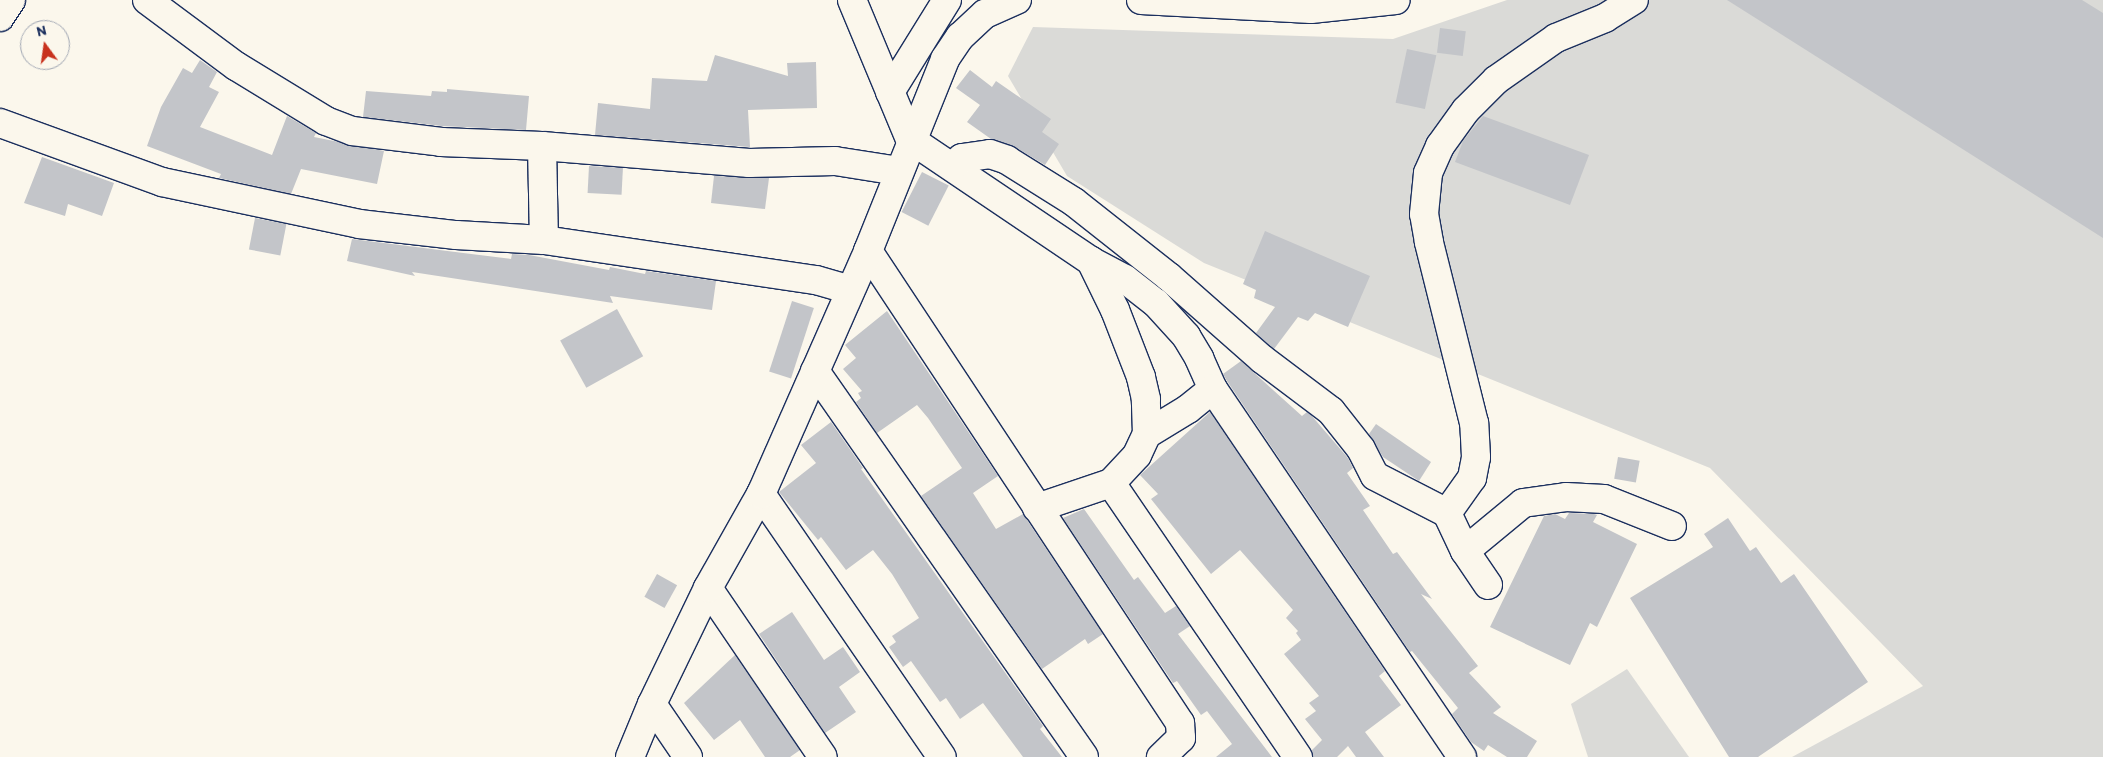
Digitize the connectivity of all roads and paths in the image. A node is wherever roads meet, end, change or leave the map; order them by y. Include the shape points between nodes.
1 (11, 0) edge
2 (147, 0) edge
3 (852, 0) edge
4 (947, 0) edge
5 (1017, 0) edge
6 (1141, 0) edge
7 (1396, 0) edge
8 (1634, 0) edge
9 (0, 17) edge
10 (890, 92) junction
11 (0, 123) edge
12 (910, 139) junction
13 (542, 146) junction
14 (953, 166) junction
15 (899, 171) junction
16 (544, 240) junction
17 (868, 251) junction
18 (1091, 261) junction
19 (851, 290) junction
20 (815, 370) junction
21 (1212, 389) junction
22 (1147, 434) junction
23 (1111, 483) junction
24 (761, 494) junction
25 (1037, 508) junction
26 (1447, 513) junction
27 (1672, 526) dead end
28 (1465, 551) junction
29 (1488, 585) dead end
30 (708, 588) junction
31 (652, 704) junction
32 (630, 757) edge
33 (688, 757) edge
34 (823, 757) edge
35 (942, 757) edge
36 (1084, 757) edge
37 (1161, 757) edge
38 (1298, 757) edge
39 (1462, 757) edge

1 - 9 street
2 - 13 street via 236,66 326,121 352,131 441,142
3 - 10 street
4 - 10 street
5 - 12 street via 985,14 960,37 945,58
6 - 7 street via 1311,9
8 - 26 street via 1605,18 1556,38 1496,80 1466,110 1440,146 1428,173 1424,214 1474,423 1476,449 1472,478
10 - 12 street
11 - 16 street via 172,184 359,224 456,235
12 - 14 street
12 - 15 street
13 - 15 street via 749,163 835,161
13 - 16 street
14 - 18 street
14 - 26 street via 962,158 990,154 1007,160 1074,202 1169,277 1262,359 1331,411 1361,449 1375,476
15 - 17 street
16 - 19 street via 807,279
17 - 19 street
17 - 25 street
18 - 21 street via 1125,279 1156,303 1186,336 1200,358
18 - 22 street via 1138,369 1146,399
19 - 20 street
20 - 24 street
20 - 36 street
21 - 22 street via 1188,410
21 - 39 street
22 - 23 street via 1137,455
23 - 25 street
23 - 38 street
24 - 30 street
24 - 35 street
25 - 37 street via 1180,723 1181,738
26 - 28 street
27 - 28 street via 1604,499 1559,498 1523,502
28 - 29 street
30 - 31 street
30 - 34 street
31 - 32 street
31 - 33 street

